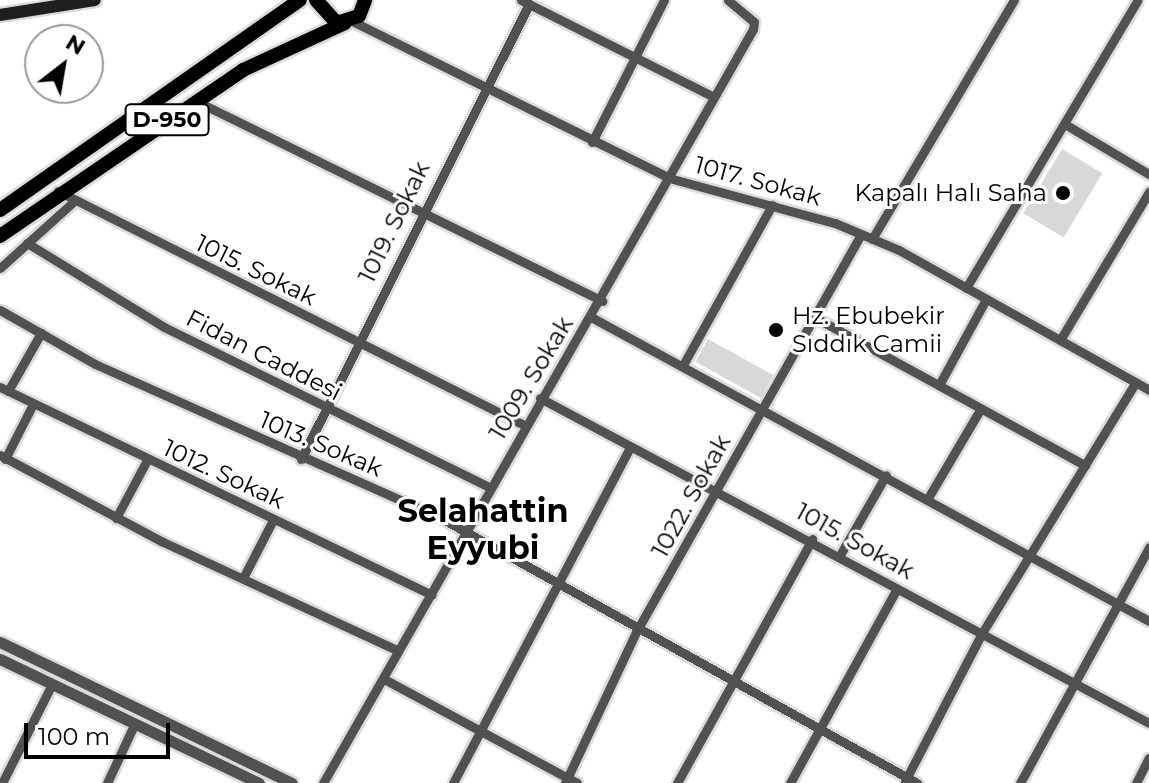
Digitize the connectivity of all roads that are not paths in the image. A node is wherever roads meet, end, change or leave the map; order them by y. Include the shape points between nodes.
1 (95, 0) edge
2 (300, 0) edge
3 (316, 0) edge
4 (378, 0) edge
5 (664, 0) edge
6 (728, 0) edge
7 (1014, 0) edge
8 (1138, 0) edge
9 (525, 2) edge
10 (364, 5) edge
11 (0, 15) edge
12 (349, 22) junction
13 (635, 57) junction
14 (484, 87) junction
15 (714, 97) junction
16 (196, 101) junction
17 (1068, 126) junction
18 (592, 142) junction
19 (1149, 174) edge
20 (669, 178) junction
21 (58, 191) junction
22 (1149, 192) edge
23 (72, 203) junction
24 (772, 205) junction
25 (0, 210) edge
26 (424, 214) junction
27 (861, 234) junction
28 (0, 236) edge
29 (872, 239) junction
30 (27, 243) junction
31 (0, 268) edge
32 (966, 288) junction
33 (986, 299) junction
34 (602, 301) junction
35 (0, 310) edge
36 (591, 317) junction
37 (816, 318) junction
38 (41, 333) junction
39 (1060, 340) junction
40 (360, 342) junction
41 (683, 365) junction
42 (1136, 382) junction
43 (939, 385) junction
44 (4, 389) edge
45 (1149, 390) edge
46 (540, 398) junction
47 (33, 404) junction
48 (764, 407) junction
49 (326, 408) junction
50 (981, 408) junction
51 (524, 425) junction
52 (630, 447) junction
53 (3, 457) edge
54 (301, 459) junction
55 (147, 460) junction
56 (1085, 465) junction
57 (886, 475) junction
58 (491, 488) junction
59 (716, 489) junction
60 (928, 498) junction
61 (116, 518) junction
62 (273, 520) junction
63 (463, 536) junction
64 (812, 539) junction
65 (1149, 547) edge
66 (840, 555) junction
67 (1030, 556) junction
68 (243, 578) junction
69 (552, 586) junction
70 (897, 588) junction
71 (432, 595) junction
72 (1117, 603) junction
73 (1149, 621) edge
74 (636, 632) junction
75 (982, 633) junction
76 (0, 642) edge
77 (397, 650) junction
78 (0, 659) edge
79 (384, 679) junction
80 (1073, 682) junction
81 (52, 684) junction
82 (730, 686) junction
83 (1149, 723) edge
84 (134, 725) junction
85 (475, 731) junction
86 (816, 733) junction
87 (1149, 758) edge
88 (905, 780) edge
89 (570, 781) edge
90 (2, 783) edge
91 (107, 783) edge
92 (259, 783) edge
93 (292, 783) edge
94 (323, 783) edge
95 (453, 783) edge
96 (677, 783) edge
97 (790, 783) edge
98 (917, 783) edge
99 (1020, 783) edge
100 (1136, 783) edge

1 - 11 main road
2 - 25 highway, D-950
3 - 12 highway via 323,16
4 - 10 highway
5 - 13 street
6 - 15 street, 1009. Sokak via 753,29
7 - 29 street
8 - 17 street
9 - 13 street
9 - 14 street, 1019. Sokak
10 - 12 highway
12 - 14 street, 1017. Sokak
12 - 16 highway, D-950 via 243,70
13 - 15 street
13 - 18 street
14 - 18 street, 1017. Sokak
14 - 26 street, 1019. Sokak
15 - 20 street, 1009. Sokak
16 - 21 highway, D-950
16 - 26 street
17 - 19 street
17 - 32 street
18 - 20 street, 1017. Sokak
20 - 24 street, 1017. Sokak
20 - 34 street, 1009. Sokak
21 - 23 street, 1015. Sokak
21 - 28 highway, D-950
22 - 39 street
23 - 30 street
23 - 40 street, 1015. Sokak
24 - 27 street, 1017. Sokak
24 - 41 street
26 - 34 street
26 - 40 street, 1019. Sokak
27 - 29 street, 1017. Sokak
27 - 37 street, 1022. Sokak
29 - 32 street, 1017. Sokak
30 - 31 street
30 - 49 street, Fidan Caddesi via 74,278
32 - 33 street, 1017. Sokak
33 - 39 street, 1017. Sokak
33 - 43 street
34 - 36 street, 1009. Sokak
35 - 38 street, 1013. Sokak
36 - 41 street
36 - 46 street, 1009. Sokak
37 - 43 street
37 - 48 street, 1022. Sokak
38 - 44 street
38 - 54 street, 1013. Sokak
39 - 42 street, 1017. Sokak
40 - 49 street, 1019. Sokak
40 - 51 street, 1015. Sokak
41 - 48 street
42 - 45 street, 1017. Sokak
42 - 56 street
43 - 50 street
44 - 47 street, 1012. Sokak
46 - 51 street, 1009. Sokak
46 - 52 street, 1015. Sokak
47 - 53 street
47 - 55 street, 1012. Sokak
48 - 57 street
48 - 59 street, 1022. Sokak
49 - 54 street, 1019. Sokak
49 - 58 street, Fidan Caddesi
50 - 56 street
50 - 60 street
51 - 58 street, 1009. Sokak
52 - 59 street, 1015. Sokak
52 - 69 street
53 - 61 street
54 - 63 street, 1013. Sokak via 441,518
55 - 61 street
55 - 62 street, 1012. Sokak
56 - 67 street
57 - 60 street
57 - 66 street
58 - 63 street, 1009. Sokak
59 - 64 street, 1015. Sokak
59 - 74 street, 1022. Sokak
60 - 67 street
61 - 68 street
62 - 68 street
62 - 71 street, 1012. Sokak
63 - 69 street, 1013. Sokak
63 - 71 street, 1009. Sokak
64 - 66 street, 1015. Sokak
64 - 82 street
65 - 72 street
66 - 70 street, 1015. Sokak
67 - 72 street
67 - 75 street
68 - 77 street
69 - 74 street, 1013. Sokak
69 - 85 street
70 - 75 street, 1015. Sokak
70 - 86 street
71 - 77 street, 1009. Sokak
72 - 73 street
72 - 80 street
74 - 82 street, 1013. Sokak
74 - 89 street, 1022. Sokak
75 - 80 street, 1015. Sokak
75 - 88 street
76 - 93 street
77 - 79 street, 1009. Sokak
78 - 81 street
79 - 85 street
79 - 94 street, 1009. Sokak
80 - 83 street, 1015. Sokak
80 - 99 street
81 - 84 street
81 - 90 street
82 - 86 street, 1013. Sokak
82 - 96 street
84 - 91 street
84 - 92 street
85 - 89 street
85 - 95 street
86 - 88 street, 1013. Sokak
86 - 97 street
87 - 100 street
88 - 98 street, 1013. Sokak

